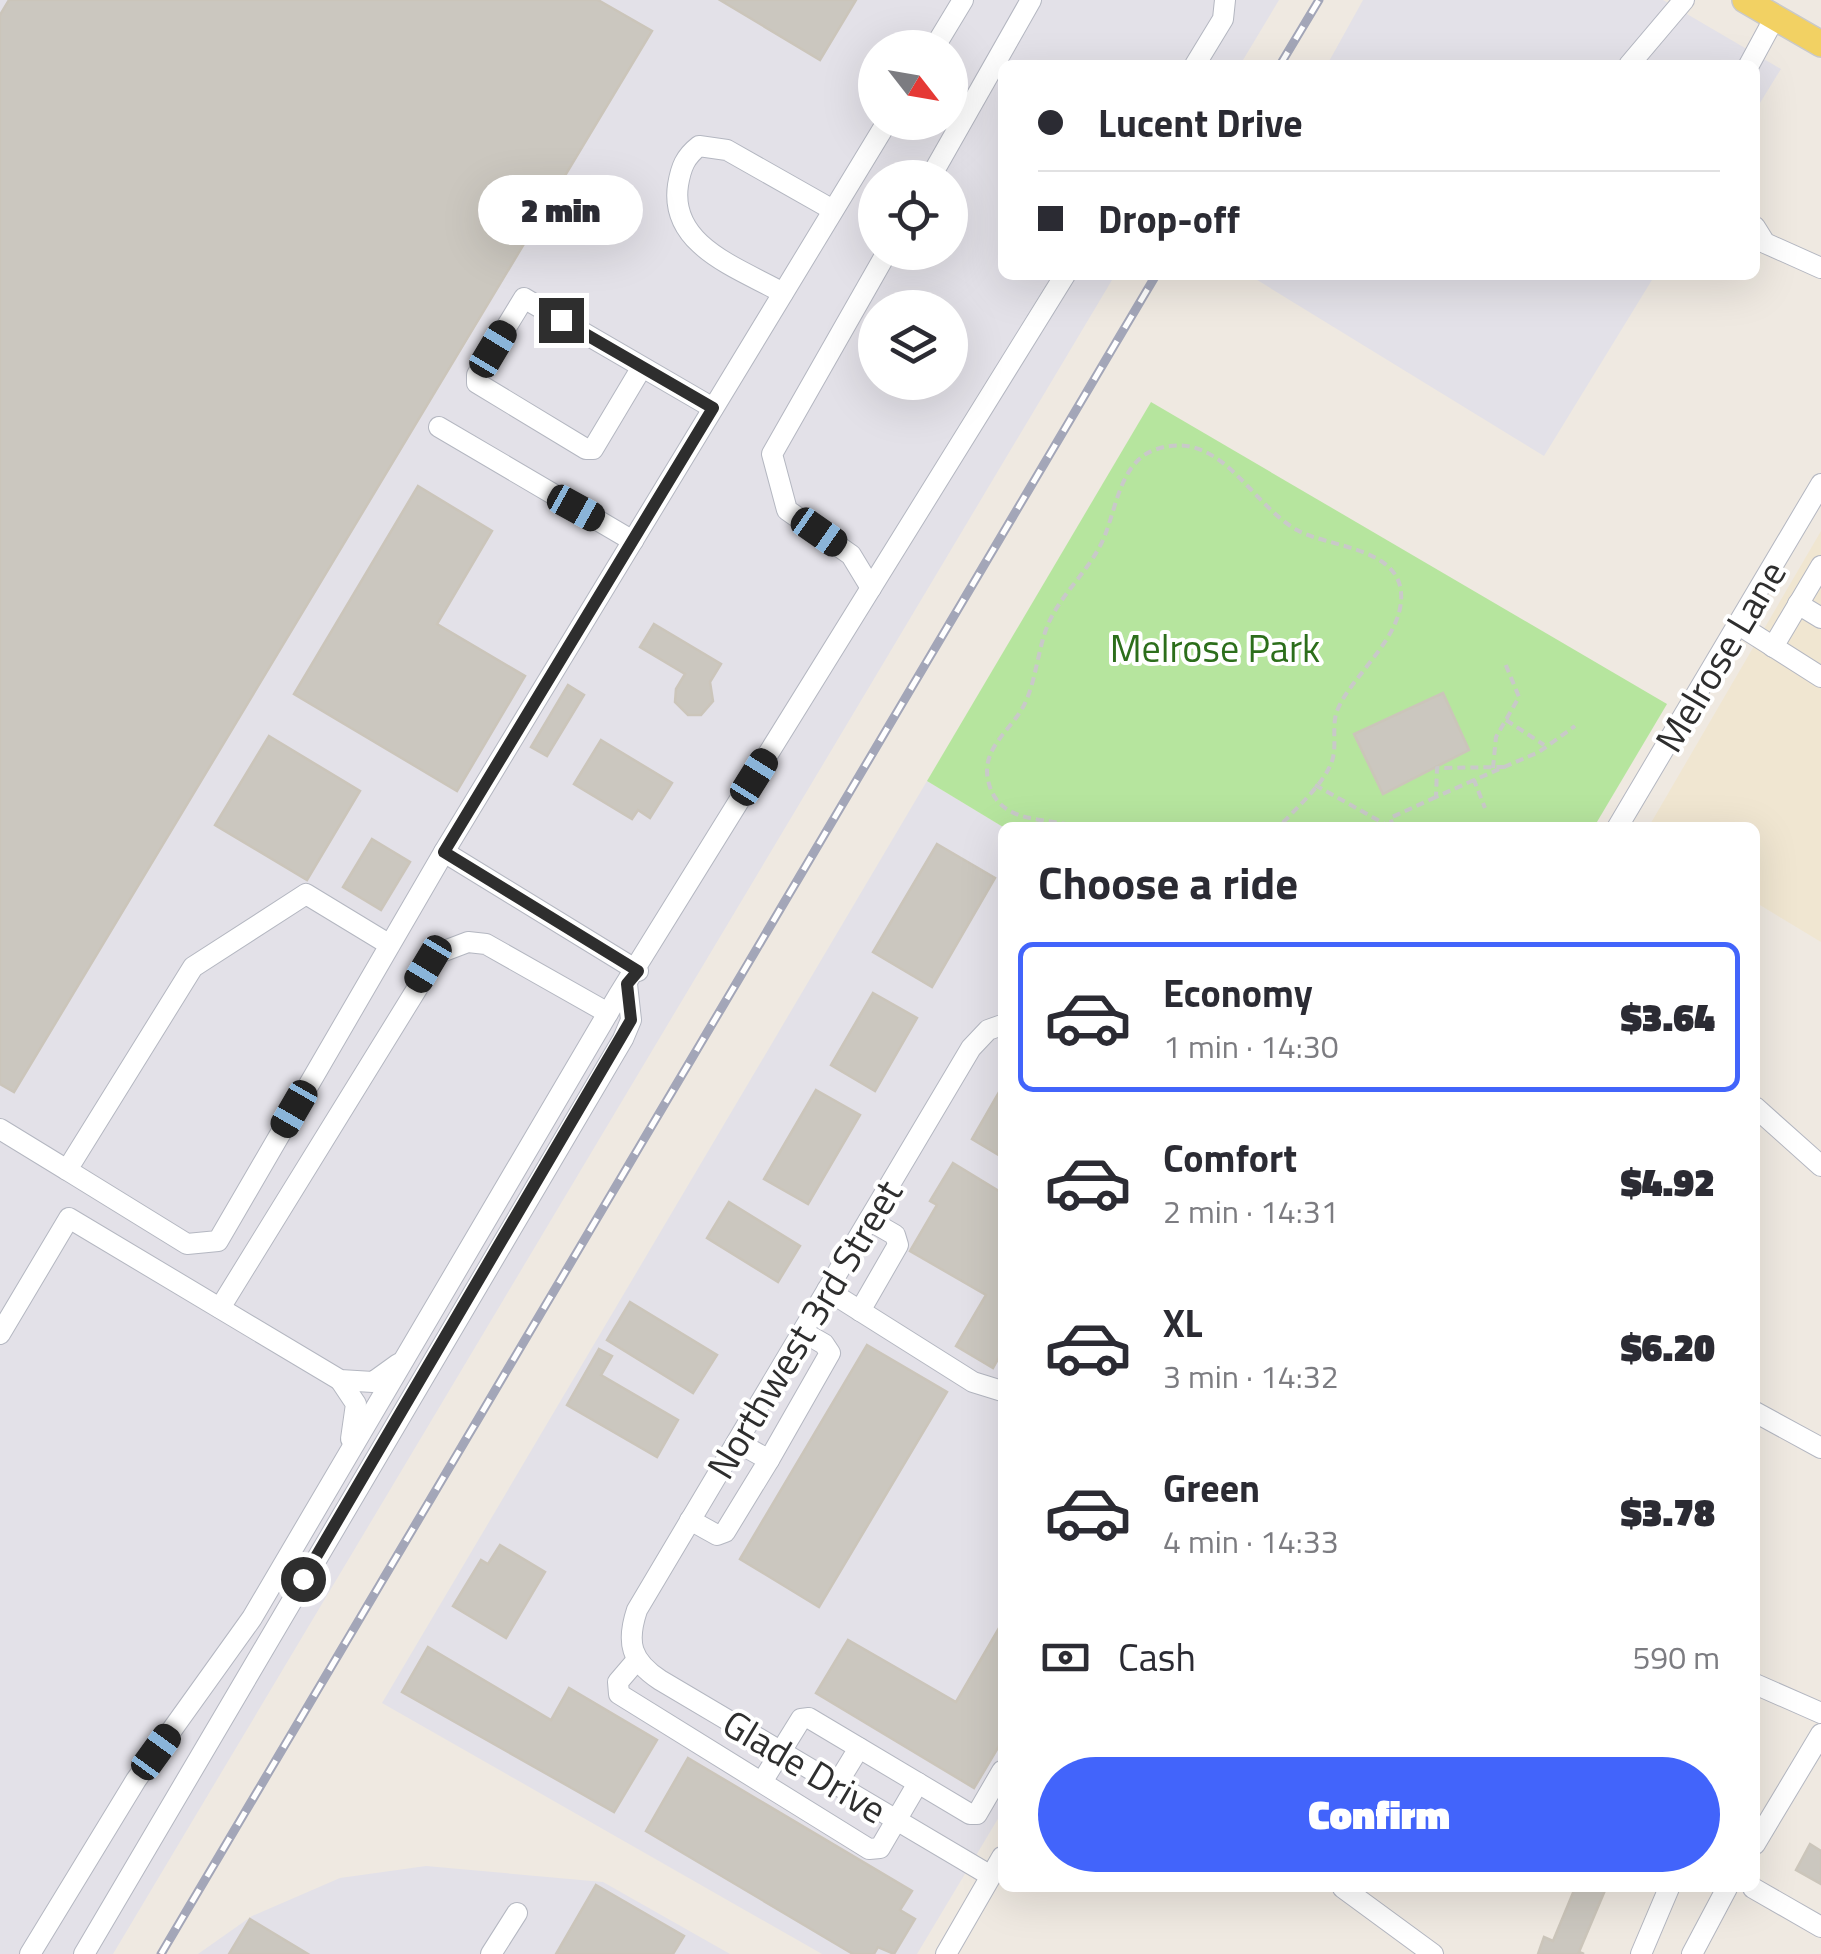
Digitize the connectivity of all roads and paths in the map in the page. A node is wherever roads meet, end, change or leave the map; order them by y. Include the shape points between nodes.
1 (963, 0) edge
2 (1031, 0) edge
3 (1224, 0) edge
4 (1684, 0) edge
5 (1745, 0) edge
6 (1775, 17) junction
7 (945, 30) edge
8 (1821, 44) edge
9 (1198, 60) edge
10 (1633, 60) edge
11 (1753, 60) edge
12 (876, 140) edge
13 (940, 160) edge
14 (833, 210) junction
15 (1760, 235) edge
16 (1821, 268) edge
17 (877, 270) edge
18 (1062, 280) edge
19 (783, 293) junction
20 (642, 367) junction
21 (713, 408) junction
22 (439, 427) dead end
23 (1819, 492) edge
24 (633, 541) junction
25 (1821, 566) edge
26 (871, 588) junction
27 (1798, 604) junction
28 (1821, 618) edge
29 (1739, 625) junction
30 (1773, 647) junction
31 (1505, 662) dead end
32 (1821, 676) edge
33 (1506, 720) junction
34 (1575, 726) dead end
35 (1544, 745) junction
36 (1492, 768) junction
37 (1504, 768) junction
38 (1474, 780) junction
39 (1315, 785) junction
40 (1436, 797) junction
41 (1486, 808) dead end
42 (1051, 822) edge
43 (1283, 822) edge
44 (1382, 822) edge
45 (1391, 822) edge
46 (1622, 822) edge
47 (444, 852) junction
48 (390, 945) junction
49 (632, 978) junction
50 (608, 1013) junction
51 (998, 1027) edge
52 (1760, 1111) edge
53 (0, 1129) edge
54 (1821, 1166) edge
55 (67, 1170) junction
56 (870, 1220) junction
57 (852, 1248) junction
58 (886, 1267) junction
59 (827, 1290) junction
60 (220, 1308) junction
61 (860, 1311) junction
62 (802, 1332) junction
63 (0, 1334) edge
64 (400, 1363) junction
65 (340, 1380) junction
66 (998, 1390) edge
67 (1760, 1415) edge
68 (737, 1442) junction
69 (350, 1446) junction
70 (1821, 1448) edge
71 (769, 1460) junction
72 (690, 1520) junction
73 (633, 1654) junction
74 (1760, 1686) edge
75 (673, 1688) junction
76 (1821, 1713) edge
77 (655, 1716) junction
78 (736, 1725) junction
79 (1821, 1734) edge
80 (859, 1748) junction
81 (781, 1752) junction
82 (717, 1755) junction
83 (998, 1778) edge
84 (762, 1782) junction
85 (918, 1783) junction
86 (842, 1787) junction
87 (896, 1820) junction
88 (826, 1822) junction
89 (1760, 1836) edge
90 (998, 1864) edge
91 (991, 1876) junction
92 (1348, 1892) edge
93 (1667, 1892) edge
94 (1726, 1892) edge
95 (1760, 1892) edge
96 (518, 1912) dead end
97 (1821, 1927) edge
98 (30, 1954) edge
99 (84, 1954) edge
100 (491, 1954) edge
101 (946, 1954) edge
102 (1433, 1954) edge
103 (1641, 1954) edge
104 (1692, 1954) edge

1 - 7 street
2 - 13 street
3 - 9 street via 1223,20
4 - 10 street
5 - 6 main road
6 - 8 main road
6 - 11 street
12 - 14 street
14 - 19 street
14 - 19 street via 727,150 700,146 680,168 675,204 681,225 699,246
15 - 16 street
17 - 26 street via 772,454 787,510 852,554
18 - 26 street
19 - 21 street
20 - 20 street via 524,298 477,383 593,449
20 - 21 street
21 - 24 street
22 - 24 street
23 - 29 street, Melrose Lane
24 - 47 street
25 - 27 street
26 - 49 street
27 - 28 street
27 - 30 street
29 - 30 street
29 - 46 street, Melrose Lane
30 - 32 street
31 - 33 path via 1520,697
33 - 35 path
33 - 36 path via 1496,736
34 - 35 path
35 - 37 path
36 - 37 path
36 - 40 path via 1438,768
37 - 38 path
38 - 40 path
38 - 41 path
39 - 42 path via 1332,759 1337,712 1377,655 1400,605 1396,577 1373,557 1285,522 1226,462 1193,448 1163,448 1149,452 1129,474 1102,543 1051,617 1028,698 988,764 992,791 1015,815
39 - 43 path
39 - 44 path
40 - 45 path
47 - 48 street
47 - 49 street
48 - 55 street via 306,894 193,967
48 - 55 street via 218,1241 186,1244
49 - 50 street
49 - 99 street via 631,1020 623,1039
50 - 60 street via 486,944 468,942 439,953
50 - 64 street
51 - 56 street, Northwest 3rd Street via 971,1048
52 - 54 street
53 - 55 street
56 - 57 street, Northwest 3rd Street
56 - 58 street via 898,1240
57 - 58 street
57 - 59 street, Northwest 3rd Street
58 - 61 street
59 - 61 street
59 - 62 street, Northwest 3rd Street
60 - 63 street via 69,1218
60 - 65 street
61 - 66 street via 973,1382
62 - 68 street, Northwest 3rd Street
62 - 71 street via 830,1352
64 - 65 street via 373,1382
64 - 69 street
65 - 69 street via 356,1404
67 - 70 street
68 - 71 street
68 - 72 street, Northwest 3rd Street
69 - 98 street via 237,1641 136,1780
71 - 72 street via 726,1532 716,1535
72 - 73 street, Northwest 3rd Street via 637,1610
73 - 75 street, Glade Drive
73 - 77 street, Northwest 3rd Street via 619,1694
74 - 76 street
75 - 77 street
75 - 78 street, Glade Drive
77 - 82 street
78 - 81 street, Glade Drive
78 - 82 street
79 - 89 street
80 - 81 street via 808,1718
80 - 85 street
80 - 86 street
81 - 84 street
81 - 86 street, Glade Drive
82 - 84 street
83 - 85 street via 977,1814
84 - 88 street
85 - 87 street
86 - 87 street, Glade Drive
86 - 88 street
87 - 88 street via 880,1848 870,1849
87 - 91 street, Glade Drive
90 - 91 street
91 - 101 street
92 - 102 street
93 - 103 street
94 - 104 street
95 - 97 street
96 - 100 street

